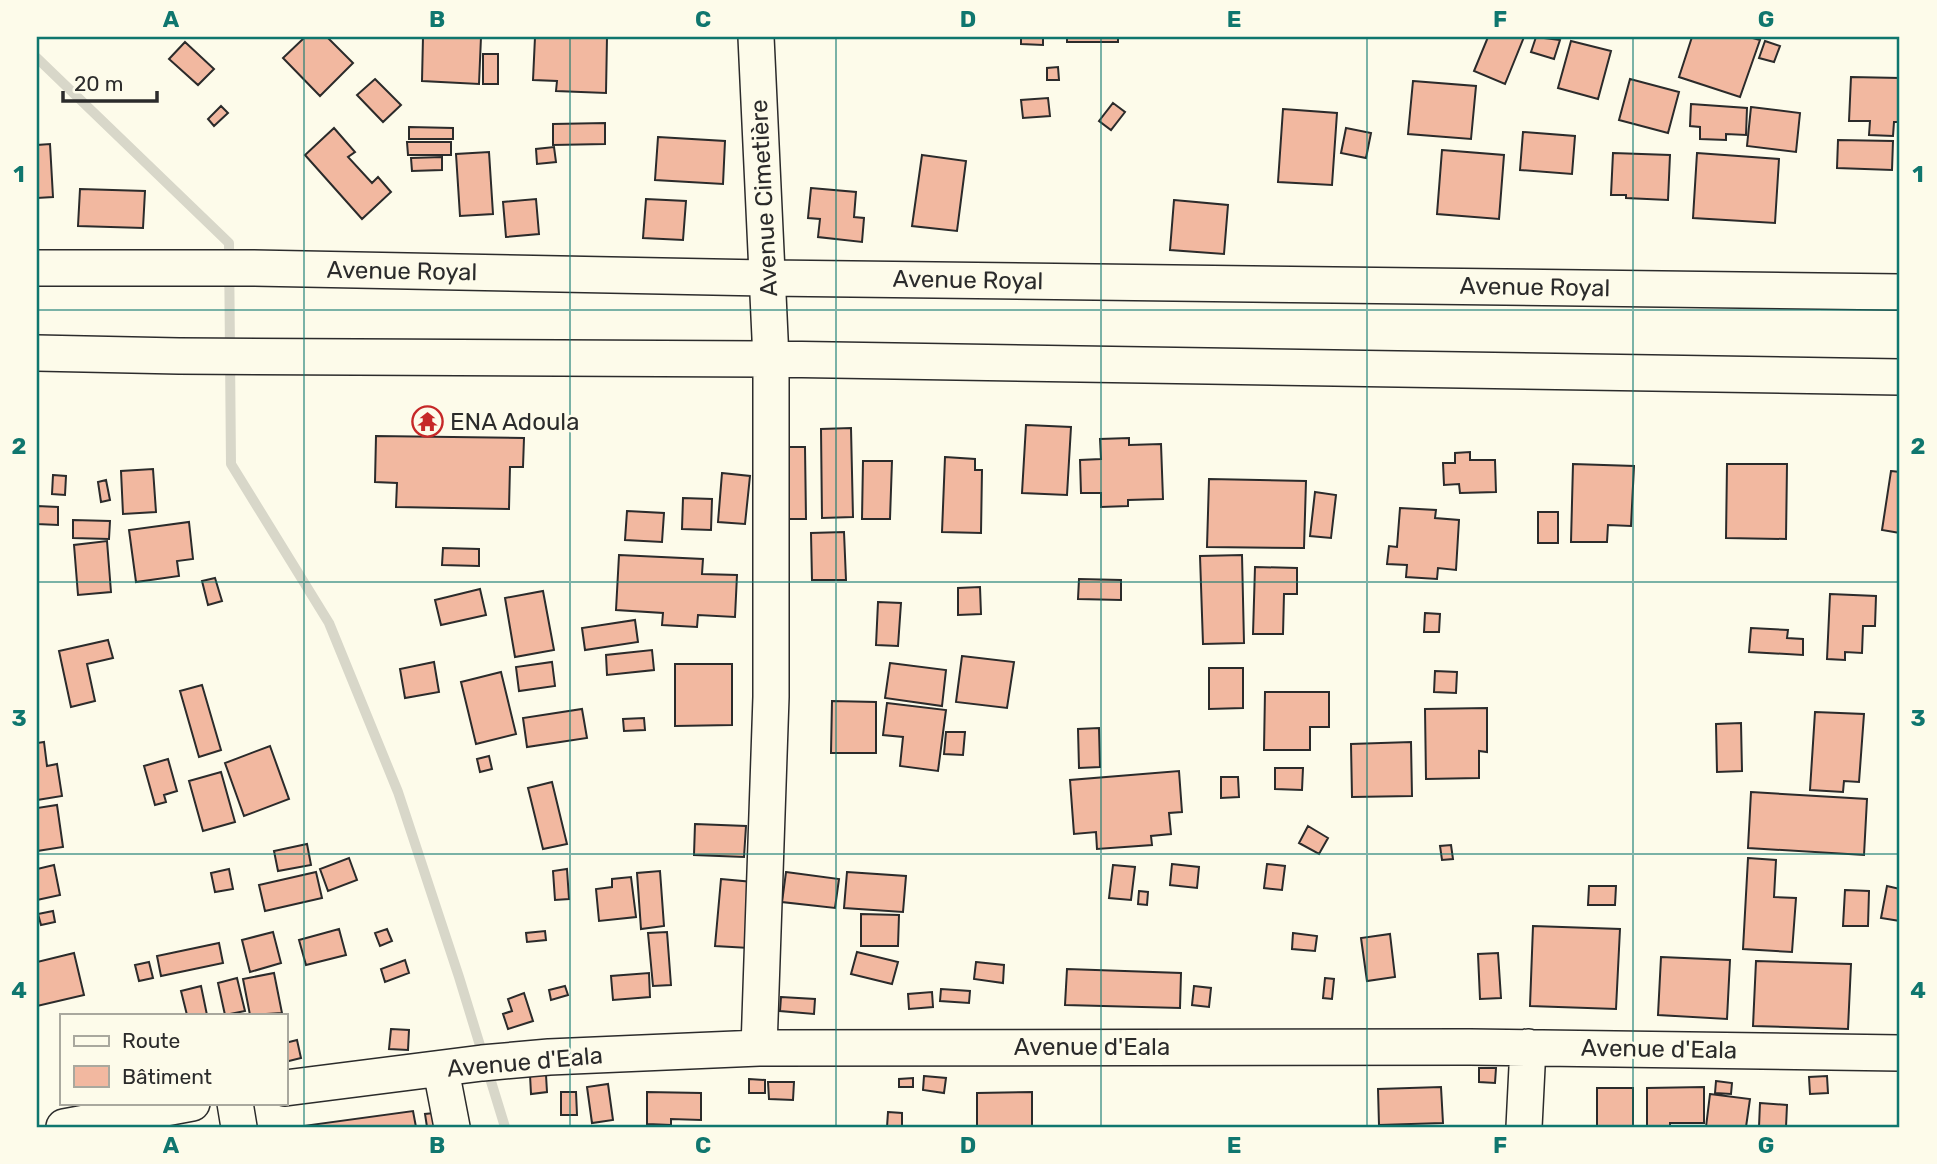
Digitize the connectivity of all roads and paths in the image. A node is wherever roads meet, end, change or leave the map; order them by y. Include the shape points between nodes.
1 (756, 37) edge
2 (37, 268) edge
3 (769, 278) junction
4 (1900, 292) edge
5 (37, 353) edge
6 (771, 359) junction
7 (1900, 377) edge
8 (1528, 1047) junction
9 (759, 1048) junction
10 (1900, 1053) edge
11 (452, 1067) junction
12 (287, 1088) edge
13 (187, 1104) edge
14 (235, 1104) edge
15 (64, 1127) edge
16 (239, 1127) edge
17 (452, 1127) edge
18 (1524, 1127) edge

1 - 3 street, Avenue Cimetière
2 - 3 street, Avenue Royal
3 - 4 street, Avenue Royal
3 - 6 street, Avenue Cimetière
5 - 6 street
6 - 7 street
6 - 9 street, Avenue Cimetière via 771,697
8 - 9 street, Avenue d'Eala
8 - 10 street, Avenue d'Eala
8 - 18 street
9 - 11 street, Avenue d'Eala via 549,1057
11 - 12 street, Avenue d'Eala
11 - 17 street
13 - 15 street
14 - 16 street

